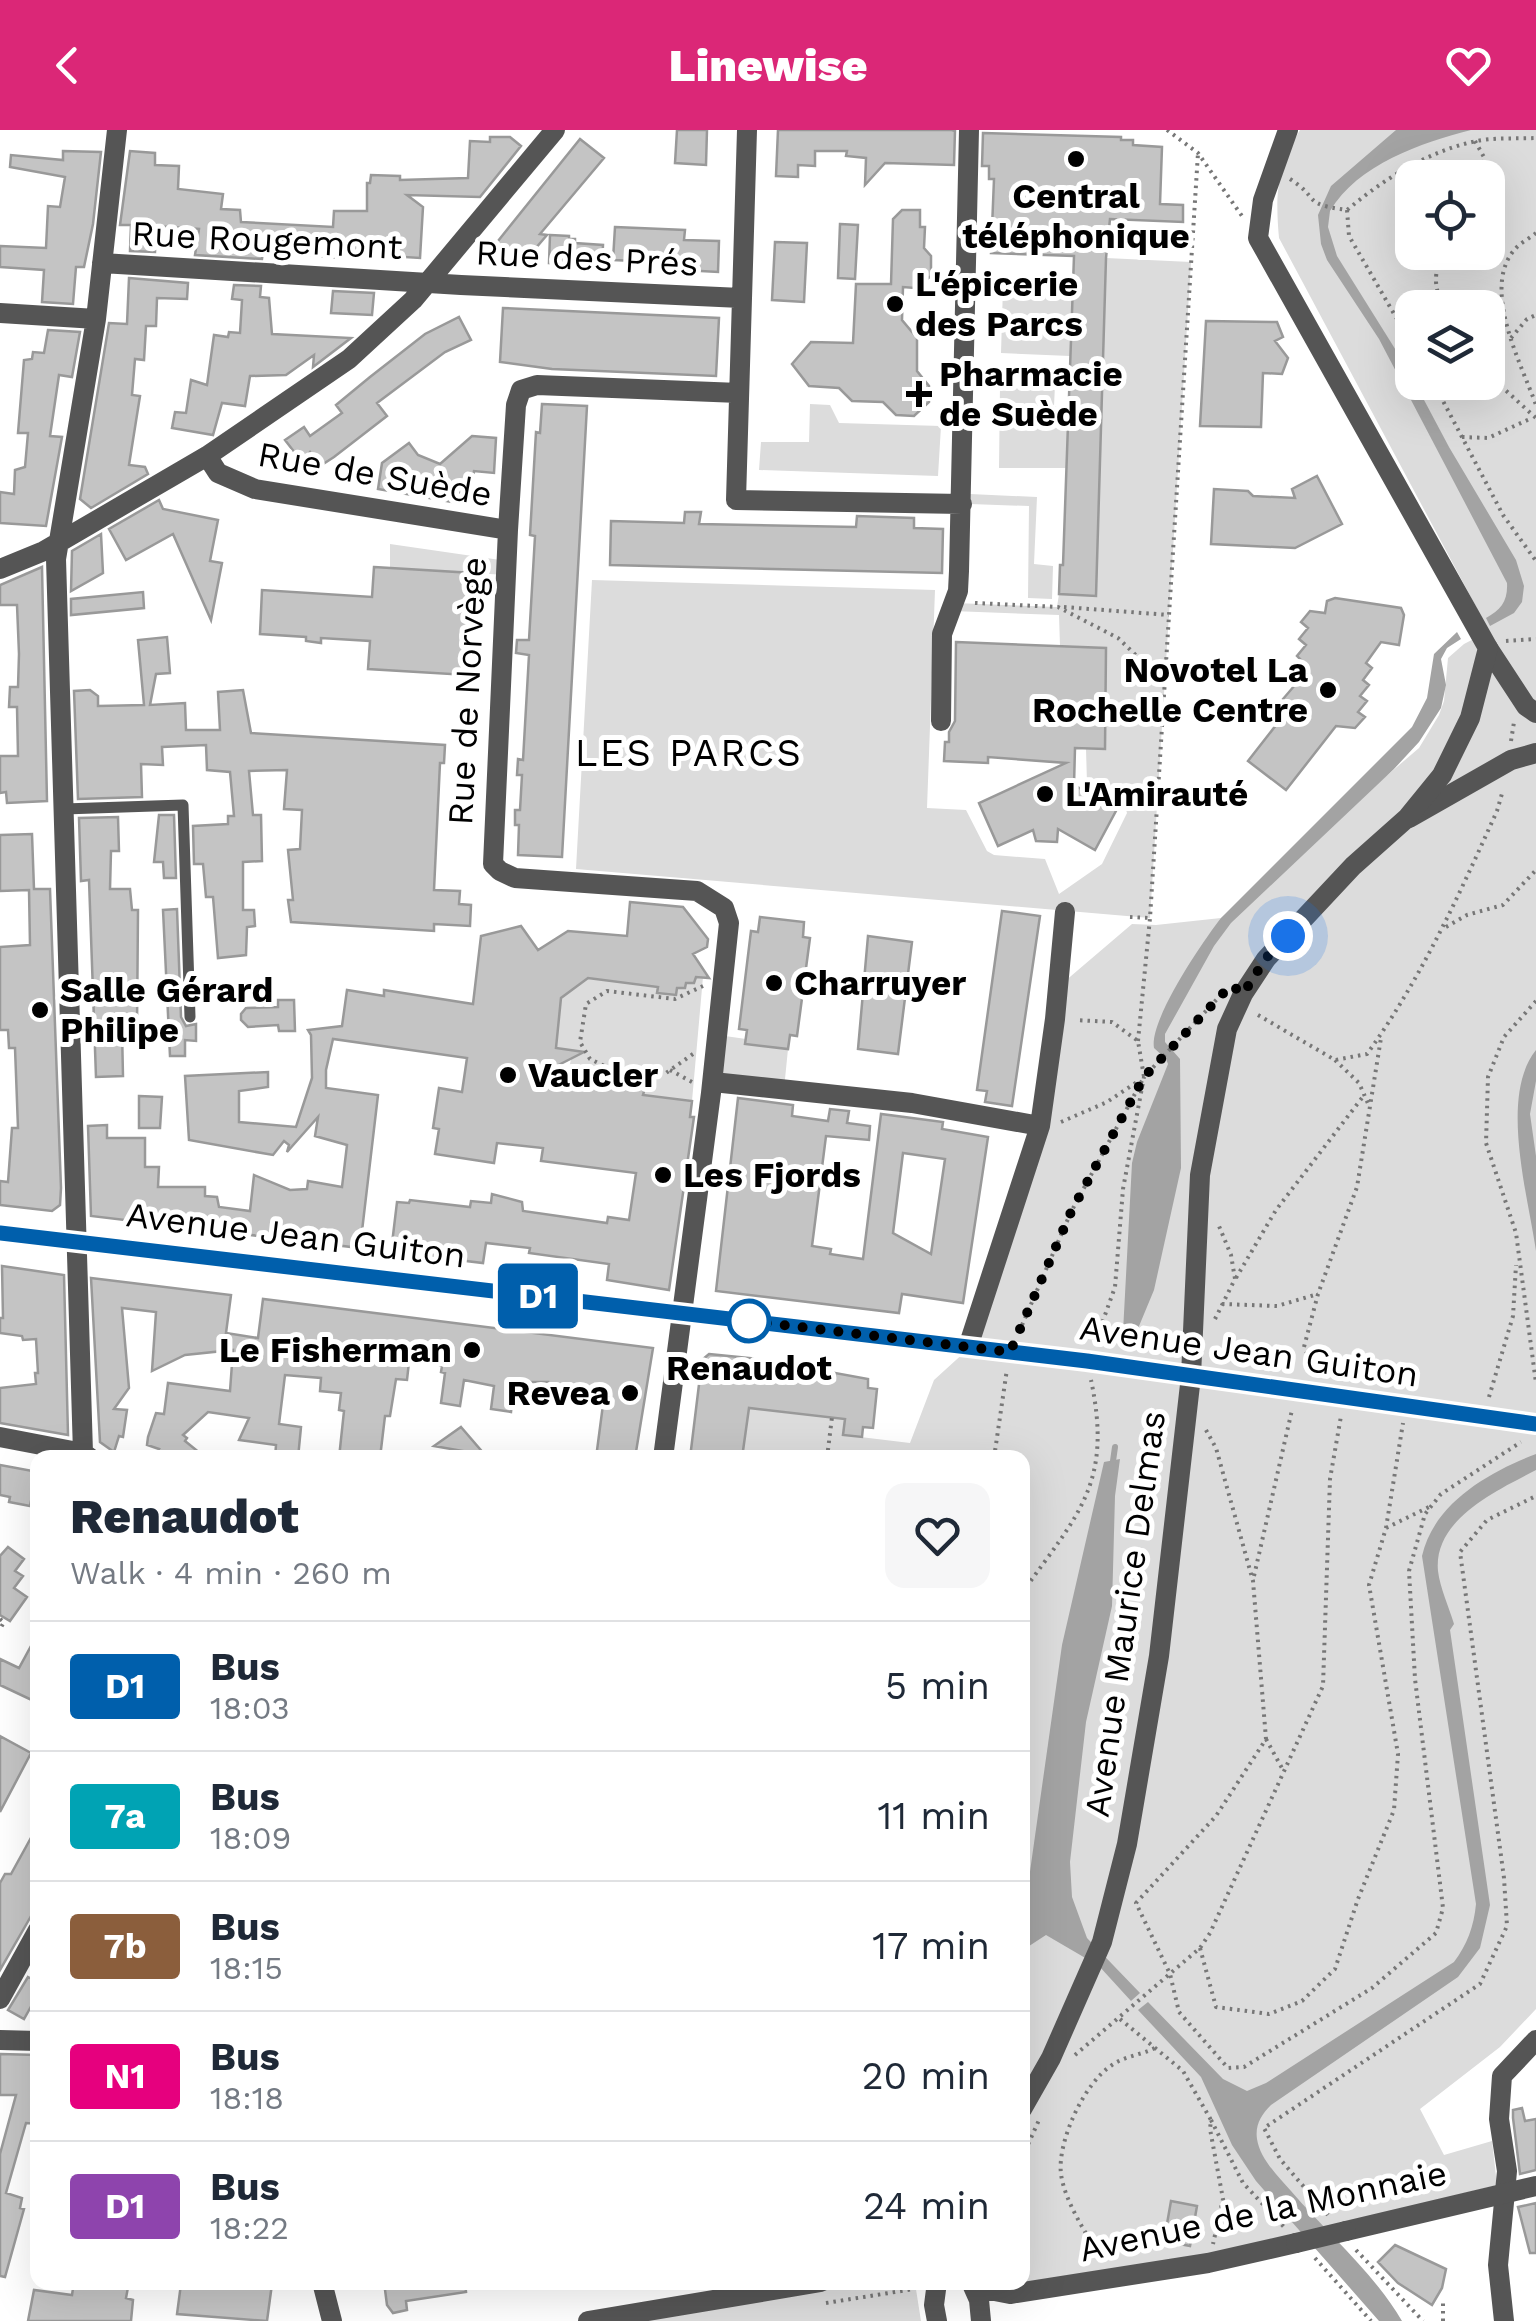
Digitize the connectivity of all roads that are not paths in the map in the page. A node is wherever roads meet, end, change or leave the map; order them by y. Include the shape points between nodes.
1 (117, 130) edge
2 (556, 130) edge
3 (747, 130) edge
4 (970, 130) edge
5 (1288, 130) edge
6 (102, 263) junction
7 (430, 281) junction
8 (742, 298) junction
9 (0, 312) edge
10 (96, 318) junction
11 (739, 393) junction
12 (207, 456) junction
13 (962, 504) junction
14 (508, 530) junction
15 (57, 543) junction
16 (0, 569) edge
17 (1488, 648) junction
18 (1531, 710) edge
19 (941, 722) dead end
20 (1536, 754) edge
21 (64, 809) junction
22 (1407, 818) junction
23 (1065, 912) dead end
24 (190, 1017) dead end
25 (712, 1082) junction
26 (1040, 1126) junction
27 (0, 1233) edge
28 (78, 1242) junction
29 (682, 1313) junction
30 (968, 1347) junction
31 (1191, 1376) junction
32 (1527, 1429) edge
33 (0, 1437) edge
34 (63, 1450) edge
35 (87, 1450) edge
36 (664, 1450) edge
37 (30, 1945) edge
38 (0, 1999) edge
39 (0, 2040) edge
40 (1536, 2040) edge
41 (30, 2042) edge
42 (1030, 2095) edge
43 (1536, 2186) edge
44 (1506, 2193) junction
45 (324, 2290) edge
46 (773, 2290) edge
47 (937, 2290) edge
48 (974, 2290) edge
49 (994, 2290) edge
50 (332, 2321) edge
51 (588, 2321) edge
52 (937, 2321) edge
53 (981, 2321) edge
54 (1504, 2321) edge

1 - 6 street
2 - 7 street
3 - 8 street
4 - 13 street
5 - 17 street via 1263,200 1258,238
6 - 7 street, Rue Rougemont
6 - 10 street
7 - 8 street, Rue des Prés
7 - 12 street via 349,358
8 - 11 street
9 - 10 street
10 - 15 street
11 - 13 street via 736,500
11 - 14 street, Rue de Suède via 538,385 521,390
12 - 14 street, Rue de Suède via 218,472 255,489
12 - 15 street
13 - 19 street via 955,602 942,634
14 - 25 street, Rue de Norvège via 494,864 516,878 696,891 724,908 729,923
15 - 16 street
15 - 21 street
17 - 18 street
17 - 22 street, Avenue Maurice Delmas via 1470,718 1442,775
20 - 22 street, Avenue Maurice Delmas via 1511,760
21 - 24 lane via 183,805
21 - 28 street
22 - 31 street, Avenue Maurice Delmas via 1266,958 1227,1029 1200,1174
23 - 26 street
25 - 26 street via 912,1103
25 - 29 street, Rue de Norvège
26 - 30 street
27 - 28 main road, Avenue Jean Guiton
28 - 29 main road, Avenue Jean Guiton
28 - 35 street
29 - 30 main road, Avenue Jean Guiton
29 - 36 street, Rue de Norvège
30 - 31 main road, Avenue Jean Guiton
31 - 32 main road, Avenue Jean Guiton via 1483,1416
31 - 42 street, Avenue Maurice Delmas via 1159,1656 1127,1844 1102,1942
33 - 34 street
37 - 38 street
39 - 41 street
40 - 44 street via 1502,2076
43 - 44 street, Avenue de la Monnaie
44 - 49 street, Avenue de la Monnaie, bridge via 1208,2263 1010,2294
44 - 54 street via 1498,2265
45 - 50 street
46 - 51 street
47 - 52 street
48 - 53 street

